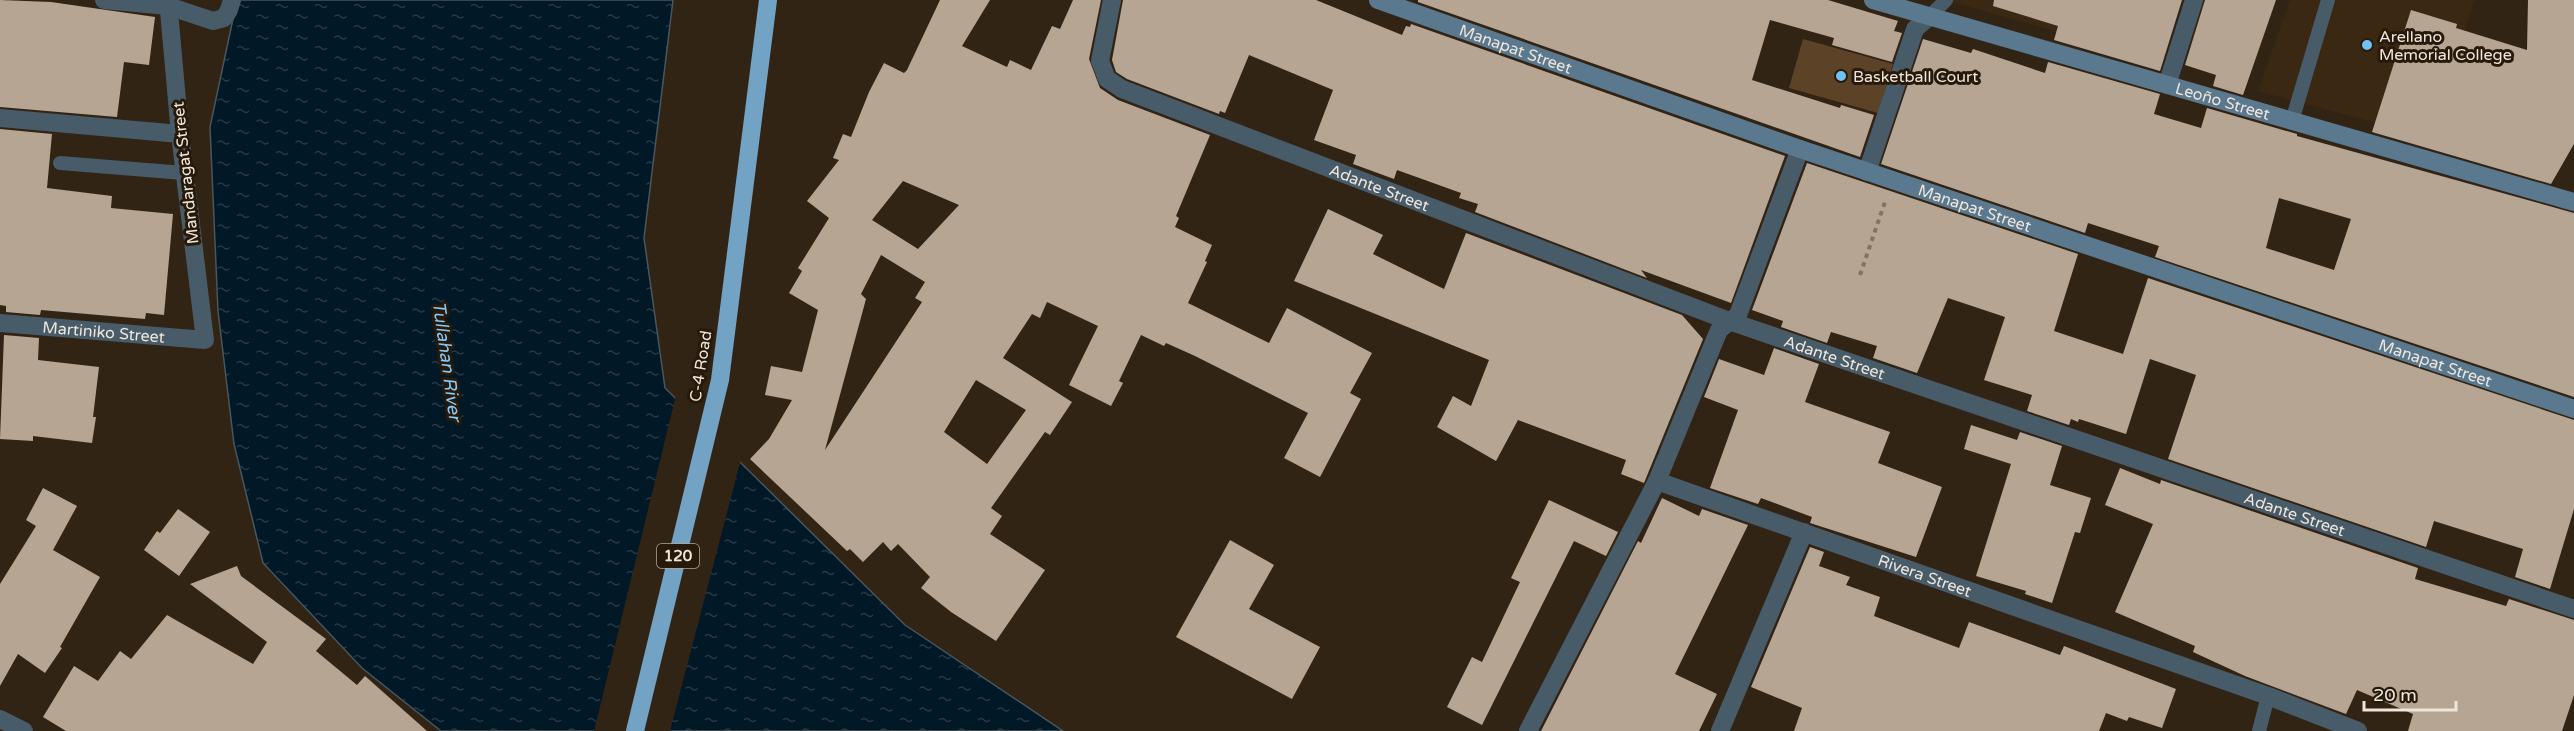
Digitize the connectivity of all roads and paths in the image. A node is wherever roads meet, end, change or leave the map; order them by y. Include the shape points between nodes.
1 (104, 0) edge
2 (232, 0) edge
3 (768, 0) edge
4 (1112, 0) edge
5 (1378, 0) edge
6 (1874, 0) edge
7 (1946, 0) edge
8 (2194, 0) edge
9 (2328, 0) edge
10 (168, 3) edge
11 (1930, 16) junction
12 (2167, 85) junction
13 (0, 118) edge
14 (2292, 121) junction
15 (180, 134) junction
16 (1800, 149) junction
17 (60, 163) dead end
18 (1867, 172) junction
19 (184, 173) junction
20 (1893, 181) junction
21 (2574, 202) edge
22 (1860, 275) dead end
23 (1729, 321) junction
24 (0, 323) edge
25 (205, 340) joint
26 (2574, 409) edge
27 (1657, 481) junction
28 (1804, 531) junction
29 (2574, 609) edge
30 (2268, 696) junction
31 (0, 719) edge
32 (24, 731) edge
33 (635, 731) edge
34 (1528, 731) edge
35 (1720, 731) edge
36 (2259, 731) edge
37 (2358, 731) edge

1 - 10 street
2 - 10 street via 224,18 213,21
3 - 33 highway, C-4 Road / 120 via 720,380
4 - 23 street, Adante Street via 1100,60 1107,79 1122,89
5 - 16 main road, Manapat Street
6 - 11 main road, Leoño Street
7 - 11 lane
8 - 12 street
9 - 14 lane
10 - 15 street, Mandaragat Street
11 - 12 main road, Leoño Street
11 - 18 street via 1915,29
12 - 14 main road, Leoño Street
13 - 15 street
14 - 21 main road, Leoño Street
15 - 19 street, Mandaragat Street
16 - 18 main road, Manapat Street
16 - 23 street via 1737,315
17 - 19 lane
18 - 20 main road, Manapat Street
19 - 25 street, Mandaragat Street
20 - 22 path
20 - 26 main road, Manapat Street
23 - 27 street via 1719,330
23 - 29 street, Adante Street
24 - 25 street, Martiniko Street
27 - 28 street, Rivera Street
27 - 34 street
28 - 30 street, Rivera Street
28 - 35 street
30 - 36 lane
30 - 37 street, Rivera Street
31 - 32 street

